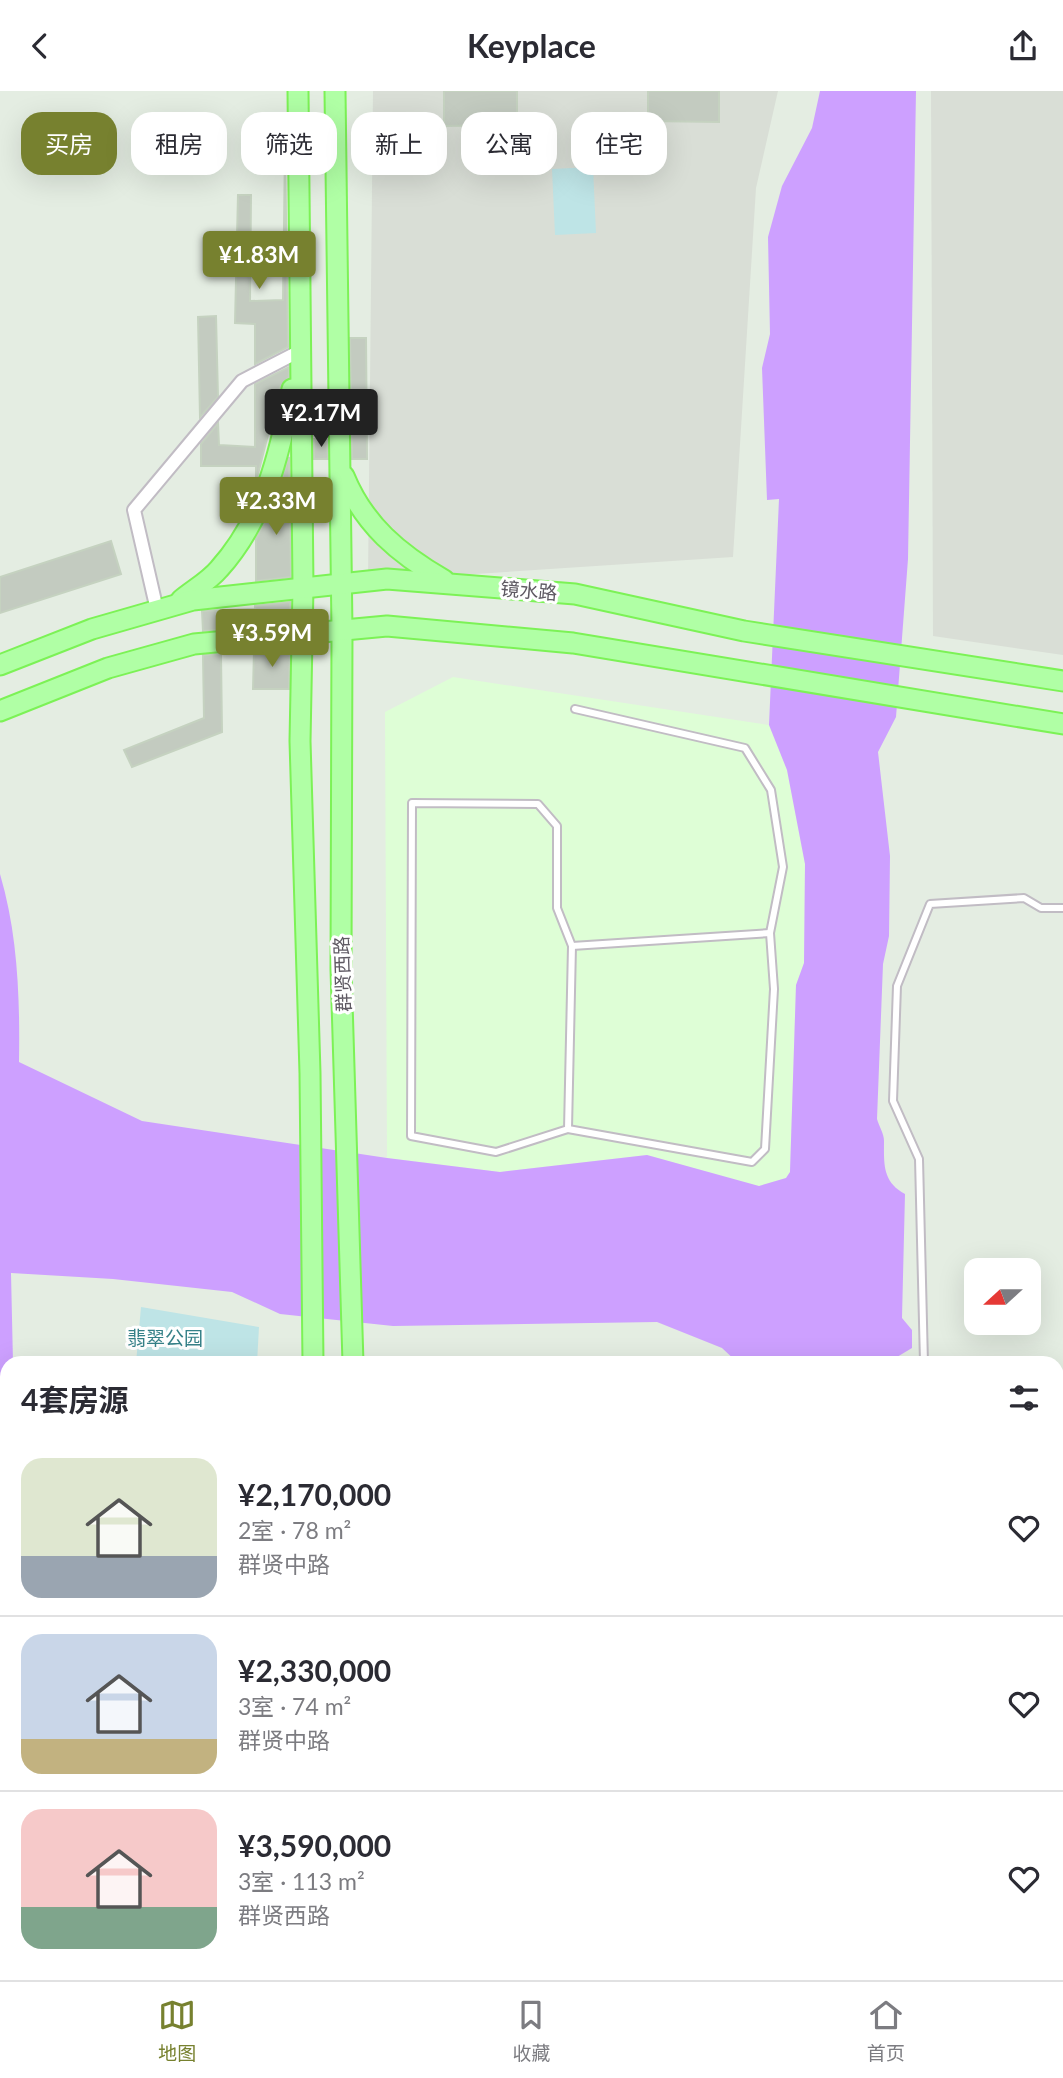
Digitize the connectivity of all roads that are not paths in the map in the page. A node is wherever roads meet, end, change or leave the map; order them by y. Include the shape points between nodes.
1 (298, 91) edge
2 (335, 91) edge
3 (300, 351) junction
4 (340, 464) junction
5 (341, 584) junction
6 (451, 584) junction
7 (303, 587) junction
8 (166, 607) junction
9 (342, 630) junction
10 (302, 633) junction
11 (0, 665) edge
12 (1063, 681) edge
13 (575, 709) dead end
14 (3, 710) edge
15 (1063, 725) edge
16 (1063, 908) edge
17 (770, 933) junction
18 (572, 946) junction
19 (568, 1129) junction
20 (313, 1356) edge
21 (353, 1356) edge
22 (924, 1356) edge

1 - 3 main road
2 - 4 main road, 群贤西路
3 - 7 main road, 群贤西路
3 - 8 main road via 280,451 251,527 218,571
3 - 8 street via 242,381 134,510
4 - 5 main road, 群贤西路
4 - 6 main road via 352,496 380,535
5 - 6 main road, 镜水路 via 387,579
5 - 7 main road, 镜水路
5 - 9 main road, 群贤西路
6 - 12 main road, 镜水路 via 575,594 744,631
7 - 8 main road, 镜水路
7 - 10 main road, 群贤西路
8 - 11 main road, 镜水路 via 92,629
9 - 10 main road
9 - 15 main road via 387,626 573,643
9 - 21 main road, 群贤西路 via 339,807
10 - 14 main road via 194,643 108,669
10 - 20 main road, 群贤西路 via 300,741
13 - 17 lane via 745,748 771,790 783,867
16 - 22 lane via 1041,908 1024,898 930,904 897,986 892,1101 919,1159
17 - 18 lane
17 - 19 lane via 774,989 765,1149 752,1162
18 - 19 lane
18 - 19 lane via 557,908 557,826 538,804 412,803 411,1136 496,1152

